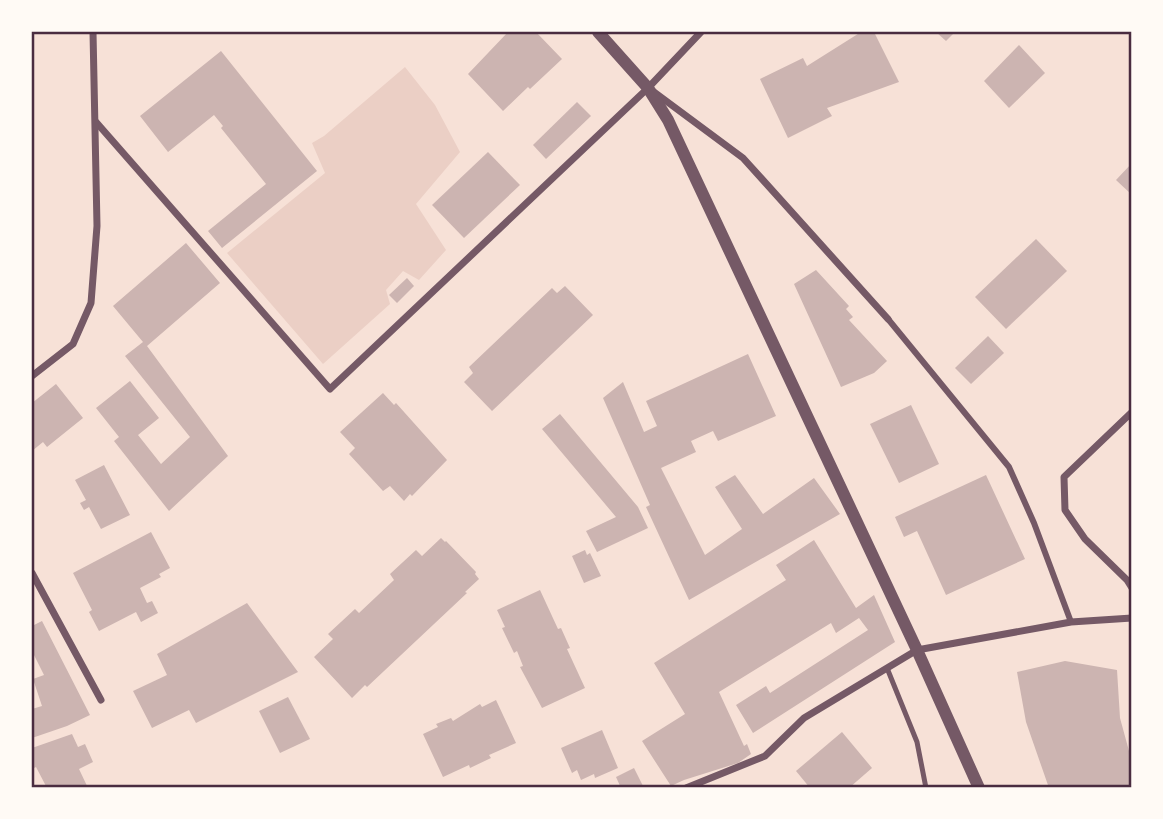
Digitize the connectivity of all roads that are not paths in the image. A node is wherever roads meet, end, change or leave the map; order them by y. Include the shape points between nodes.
1 (93, 32) edge
2 (598, 32) edge
3 (701, 32) edge
4 (648, 88) junction
5 (96, 122) junction
6 (888, 319) joint
7 (32, 376) edge
8 (1132, 412) edge
9 (32, 573) edge
10 (1132, 588) edge
11 (1132, 618) edge
12 (1071, 622) junction
13 (917, 650) junction
14 (887, 668) junction
15 (101, 700) dead end
16 (686, 788) edge
17 (926, 788) edge
18 (979, 788) edge

1 - 5 street
2 - 4 street
3 - 4 street
4 - 5 street via 330,389
4 - 6 street via 743,158
4 - 13 street via 668,120
5 - 7 street via 97,226 91,303 73,344
6 - 12 street via 1009,467
8 - 10 street via 1064,477 1065,510 1085,539
9 - 15 street
11 - 12 street
12 - 13 street
13 - 14 street
13 - 18 street
14 - 16 street via 804,718 765,757
14 - 17 lane via 917,743

